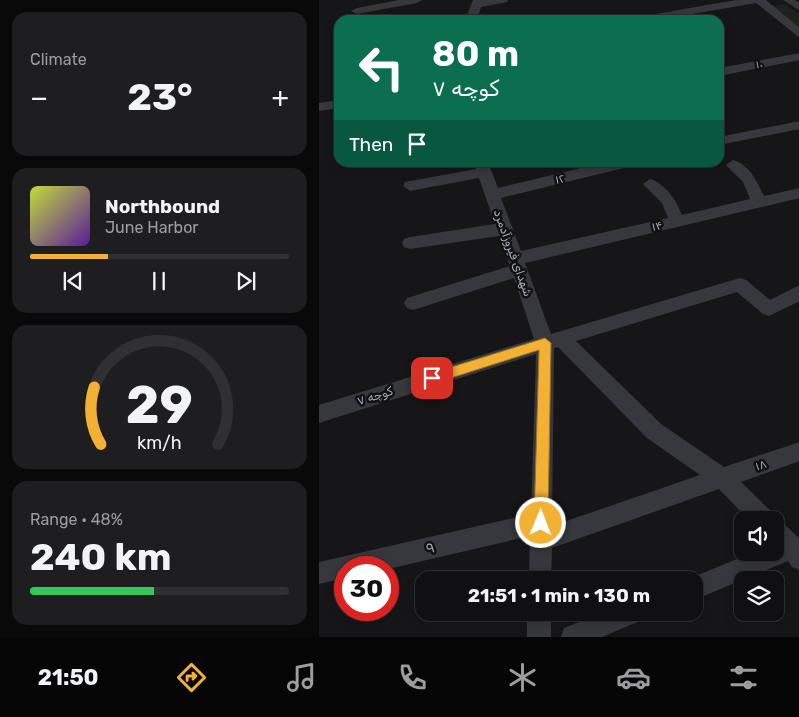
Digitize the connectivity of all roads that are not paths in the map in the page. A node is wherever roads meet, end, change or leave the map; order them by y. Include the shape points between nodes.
1 (417, 0) edge
2 (503, 0) edge
3 (757, 0) edge
4 (788, 0) edge
5 (477, 2) edge
6 (799, 8) edge
7 (357, 11) dead end
8 (473, 15) edge
9 (668, 15) edge
10 (799, 35) edge
11 (799, 56) edge
12 (724, 71) edge
13 (334, 105) edge
14 (319, 107) edge
15 (799, 125) edge
16 (724, 140) edge
17 (733, 165) dead end
18 (482, 167) edge
19 (607, 167) edge
20 (650, 184) dead end
21 (410, 186) dead end
22 (799, 192) edge
23 (492, 195) junction
24 (759, 202) junction
25 (677, 221) junction
26 (504, 229) junction
27 (410, 243) dead end
28 (517, 264) junction
29 (799, 292) edge
30 (413, 302) dead end
31 (553, 340) junction
32 (319, 414) edge
33 (799, 451) edge
34 (723, 479) junction
35 (755, 511) edge
36 (541, 532) junction
37 (784, 541) edge
38 (796, 554) edge
39 (540, 571) edge
40 (319, 573) edge
41 (703, 585) edge
42 (539, 621) edge
43 (612, 621) edge
44 (539, 637) edge
45 (573, 637) edge

1 - 7 street
2 - 5 street
3 - 9 street
3 - 10 street
4 - 6 street
5 - 8 street
11 - 12 street, ۱۰
13 - 14 street
15 - 16 street
17 - 24 street via 749,180
18 - 21 street
18 - 23 street, شهدای فیروزآدمرد
19 - 23 street, ۱۲
20 - 25 street via 667,200
22 - 24 street, ۱۴
23 - 26 street, شهدای فیروزآدمرد
24 - 25 street, ۱۴
25 - 28 street, ۱۴
26 - 27 street
26 - 28 street, شهدای فیروزآدمرد
28 - 30 street, ۱۴
28 - 31 street, شهدای فیروزآدمرد
29 - 31 street, کوچه ۷ via 769,309 740,285
31 - 32 street, کوچه ۷
31 - 34 street via 654,431
31 - 36 street
33 - 34 street, ۱۸
34 - 35 street
34 - 36 street, ۱۸
36 - 39 street
36 - 40 street, ۹
37 - 38 street
38 - 41 street
42 - 44 street
43 - 45 street

